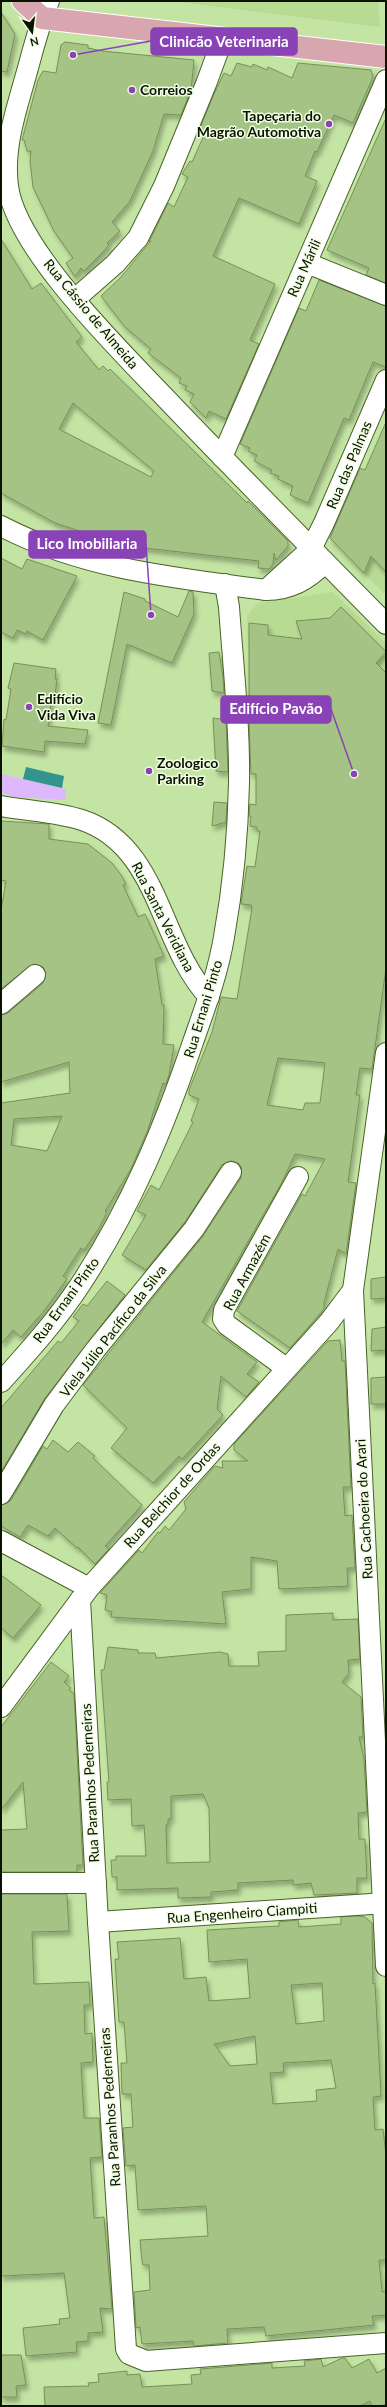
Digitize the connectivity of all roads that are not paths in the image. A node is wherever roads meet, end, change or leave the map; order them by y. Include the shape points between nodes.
1 (23, 1) edge
2 (46, 10) edge
3 (223, 38) junction
4 (386, 57) edge
5 (386, 80) edge
6 (4, 186) edge
7 (306, 263) junction
8 (386, 294) edge
9 (75, 299) junction
10 (386, 380) edge
11 (222, 457) junction
12 (1, 526) edge
13 (311, 549) junction
14 (326, 563) junction
15 (225, 584) junction
16 (266, 590) junction
17 (386, 624) edge
18 (1, 806) edge
19 (34, 975) dead end
20 (209, 997) junction
21 (1, 1004) edge
22 (386, 1053) edge
23 (231, 1172) dead end
24 (298, 1177) dead end
25 (353, 1290) junction
26 (286, 1368) junction
27 (1, 1382) edge
28 (1, 1494) edge
29 (1, 1541) edge
30 (85, 1594) junction
31 (1, 1707) edge
32 (1, 1883) edge
33 (96, 1883) junction
34 (384, 1903) edge
35 (98, 1922) junction
36 (386, 1966) edge
37 (386, 2343) edge

1 - 2 main road
2 - 3 main road
2 - 6 street, Rua Cássio de Almeida via 10,130
3 - 4 main road
3 - 9 street via 164,186 138,238 116,264
5 - 7 street, Rua Márili
6 - 9 street, Rua Cássio de Almeida via 27,236
7 - 8 street
7 - 11 street, Rua Márili
9 - 11 street, Rua Cássio de Almeida
10 - 13 street, Rua das Palmas
11 - 13 street, Rua Cássio de Almeida
12 - 15 street via 62,554 110,566
13 - 14 street, Rua Cássio de Almeida
13 - 16 street
14 - 16 street via 312,576 289,588
14 - 17 street, Rua Cássio de Almeida
15 - 16 street
15 - 20 street, Rua Ernani Pinto via 229,607 239,782 233,876 224,939
18 - 20 street, Rua Santa Veridiana via 83,820 99,828 125,848 148,882 184,962
19 - 21 street
20 - 27 street, Rua Ernani Pinto via 155,1148 116,1226 70,1299 42,1336
22 - 25 street, Rua Cachoeira do Arari
23 - 28 street, Viela Júlio Pacífico da Silva via 194,1229 54,1405
24 - 26 street, Rua Armazém via 224,1310 223,1319 227,1325
25 - 26 street, Rua Belchior de Ordas via 329,1322
25 - 34 street, Rua Cachoeira do Arari
26 - 30 street, Rua Belchior de Ordas
29 - 30 street
30 - 31 street, Rua Belchior de Ordas
30 - 33 street, Rua Paranhos Pederneiras
32 - 33 street
33 - 35 street, Rua Paranhos Pederneiras
34 - 35 street, Rua Engenheiro Ciampiti
34 - 36 street, Rua Cachoeira do Arari
35 - 37 street, Rua Paranhos Pederneiras via 124,2335 129,2354 146,2361

